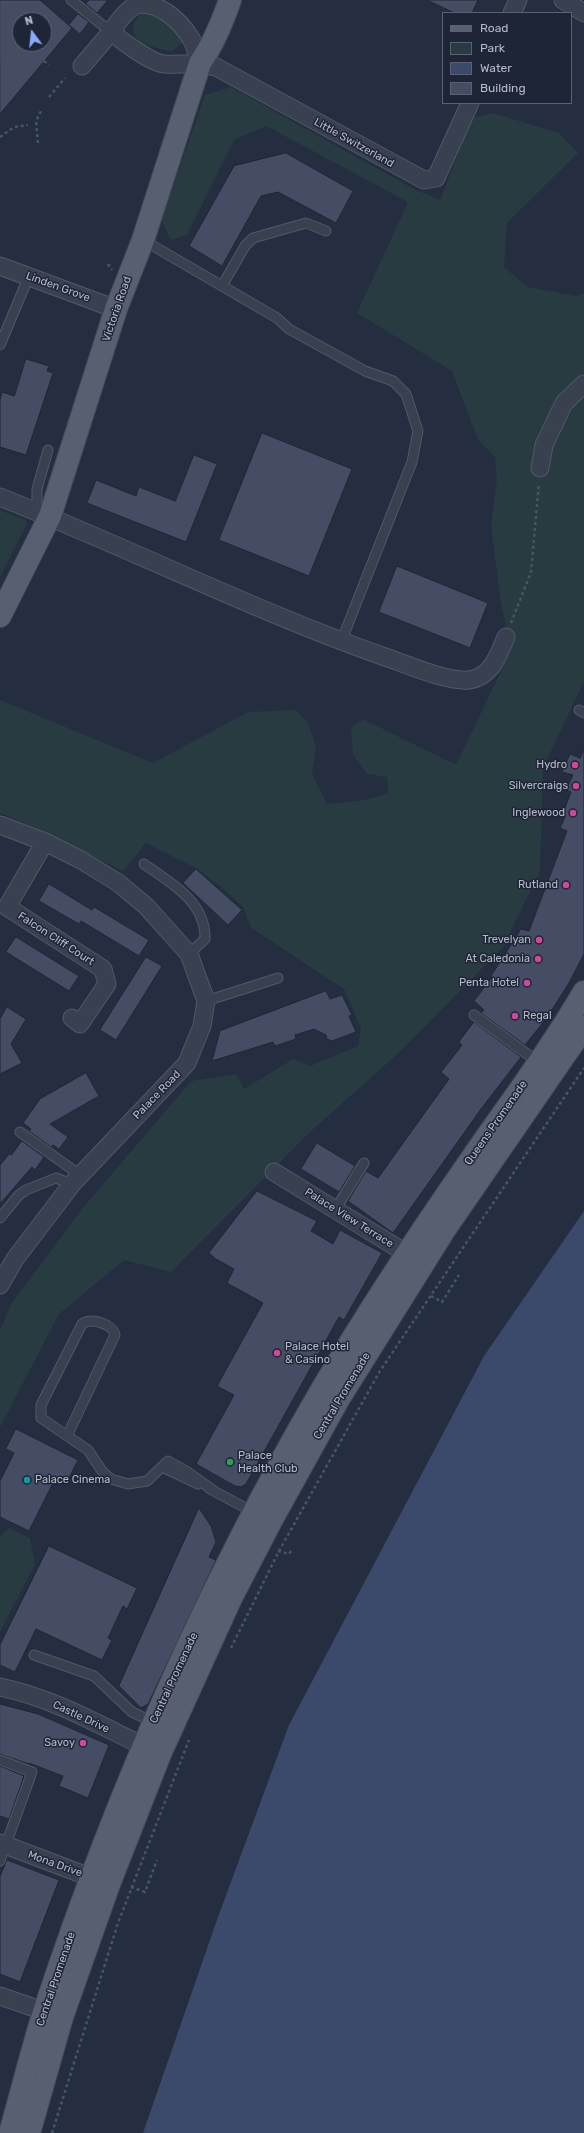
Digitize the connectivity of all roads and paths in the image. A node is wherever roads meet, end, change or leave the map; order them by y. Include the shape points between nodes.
1 (71, 0) edge
2 (230, 0) edge
3 (518, 0) edge
4 (563, 0) edge
5 (140, 1) edge
6 (512, 12) edge
7 (584, 13) edge
8 (112, 32) junction
9 (44, 61) dead end
10 (200, 63) junction
11 (49, 65) dead end
12 (82, 66) dead end
13 (65, 78) dead end
14 (49, 97) dead end
15 (470, 104) edge
16 (41, 111) dead end
17 (28, 125) dead end
18 (0, 137) edge
19 (38, 143) dead end
20 (326, 232) dead end
21 (143, 240) junction
22 (0, 266) edge
23 (29, 276) junction
24 (222, 286) junction
25 (116, 309) junction
26 (0, 345) edge
27 (584, 384) edge
28 (48, 450) dead end
29 (540, 468) joint
30 (0, 497) edge
31 (44, 514) junction
32 (0, 616) edge
33 (506, 637) joint
34 (341, 642) junction
35 (0, 825) edge
36 (45, 842) junction
37 (144, 864) dead end
38 (3, 912) edge
39 (189, 954) junction
40 (278, 978) dead end
41 (584, 992) edge
42 (206, 1001) junction
43 (474, 1015) dead end
44 (72, 1018) dead end
45 (584, 1027) edge
46 (538, 1062) junction
47 (584, 1068) edge
48 (20, 1132) dead end
49 (364, 1163) dead end
50 (274, 1172) dead end
51 (76, 1179) junction
52 (335, 1210) junction
53 (0, 1218) edge
54 (414, 1258) junction
55 (459, 1275) dead end
56 (0, 1285) edge
57 (431, 1296) junction
58 (68, 1434) junction
59 (262, 1517) junction
60 (279, 1551) junction
61 (292, 1551) dead end
62 (229, 1653) dead end
63 (34, 1655) dead end
64 (0, 1687) edge
65 (172, 1728) junction
66 (151, 1750) junction
67 (0, 1760) edge
68 (2, 1850) edge
69 (157, 1860) dead end
70 (101, 1881) junction
71 (131, 1887) junction
72 (0, 1996) edge
73 (53, 2014) junction
74 (10, 2133) edge
75 (30, 2133) edge
76 (52, 2133) edge

1 - 8 lane
2 - 10 main road, Victoria Road via 217,35
3 - 6 street
4 - 7 street
5 - 8 street via 124,15
5 - 10 street via 166,8 191,38
8 - 10 street via 132,48 162,64
8 - 12 street
9 - 11 path
10 - 15 street, Little Switzerland via 216,67 424,180 436,178
10 - 21 main road, Victoria Road
13 - 14 path
16 - 19 path via 36,122
17 - 18 path via 14,127
20 - 24 lane via 306,223 254,238 245,246
21 - 24 lane
21 - 25 main road, Victoria Road
22 - 23 street, Linden Grove
23 - 25 street, Linden Grove
23 - 26 lane
24 - 34 lane via 277,318 289,329 358,367 393,381 406,394 418,431 412,462
25 - 31 main road, Victoria Road
27 - 29 street via 564,403 544,445
28 - 31 lane via 37,489
29 - 33 path via 531,572
30 - 31 street
31 - 32 main road, Victoria Road
31 - 34 street
33 - 34 street via 493,665 484,675 468,680 438,675
35 - 36 street, Palace Road
36 - 38 street, Falcon Cliff Court
36 - 39 street, Palace Road via 117,882 146,906
37 - 39 lane via 181,891 198,909 205,928 205,939
38 - 44 street, Falcon Cliff Court via 104,969 107,984 80,1024
39 - 42 street, Palace Road
40 - 42 lane
41 - 46 main road, Queens Promenade
42 - 51 street, Palace Road via 202,1026 187,1063
43 - 46 lane
45 - 54 main road, Queens Promenade
46 - 54 main road, Queens Promenade
47 - 57 path, Central Promenade
48 - 51 lane
49 - 52 lane
50 - 52 street, Palace View Terrace
51 - 53 lane via 56,1178 26,1190
51 - 56 street, Palace Road via 15,1259
52 - 54 street, Palace View Terrace
54 - 59 main road, Central Promenade via 321,1391
55 - 57 path via 442,1302
57 - 60 path, Central Promenade via 380,1371
58 - 58 lane via 44,1422 40,1409 82,1324 93,1321 108,1326 115,1335
58 - 59 lane via 88,1450 111,1480 128,1484 147,1481 162,1467
59 - 65 main road, Central Promenade via 214,1589
60 - 61 path via 289,1554
60 - 62 path, Central Promenade
63 - 65 lane via 94,1676 132,1712
64 - 66 street, Castle Drive via 39,1698 74,1712
65 - 66 main road, Central Promenade
65 - 71 path
66 - 70 main road, Central Promenade
67 - 68 lane via 32,1772
68 - 70 street, Mona Drive
69 - 71 path via 145,1892
70 - 73 main road, Central Promenade
71 - 76 path
72 - 73 street
73 - 74 main road, Central Promenade
73 - 75 main road, Central Promenade

